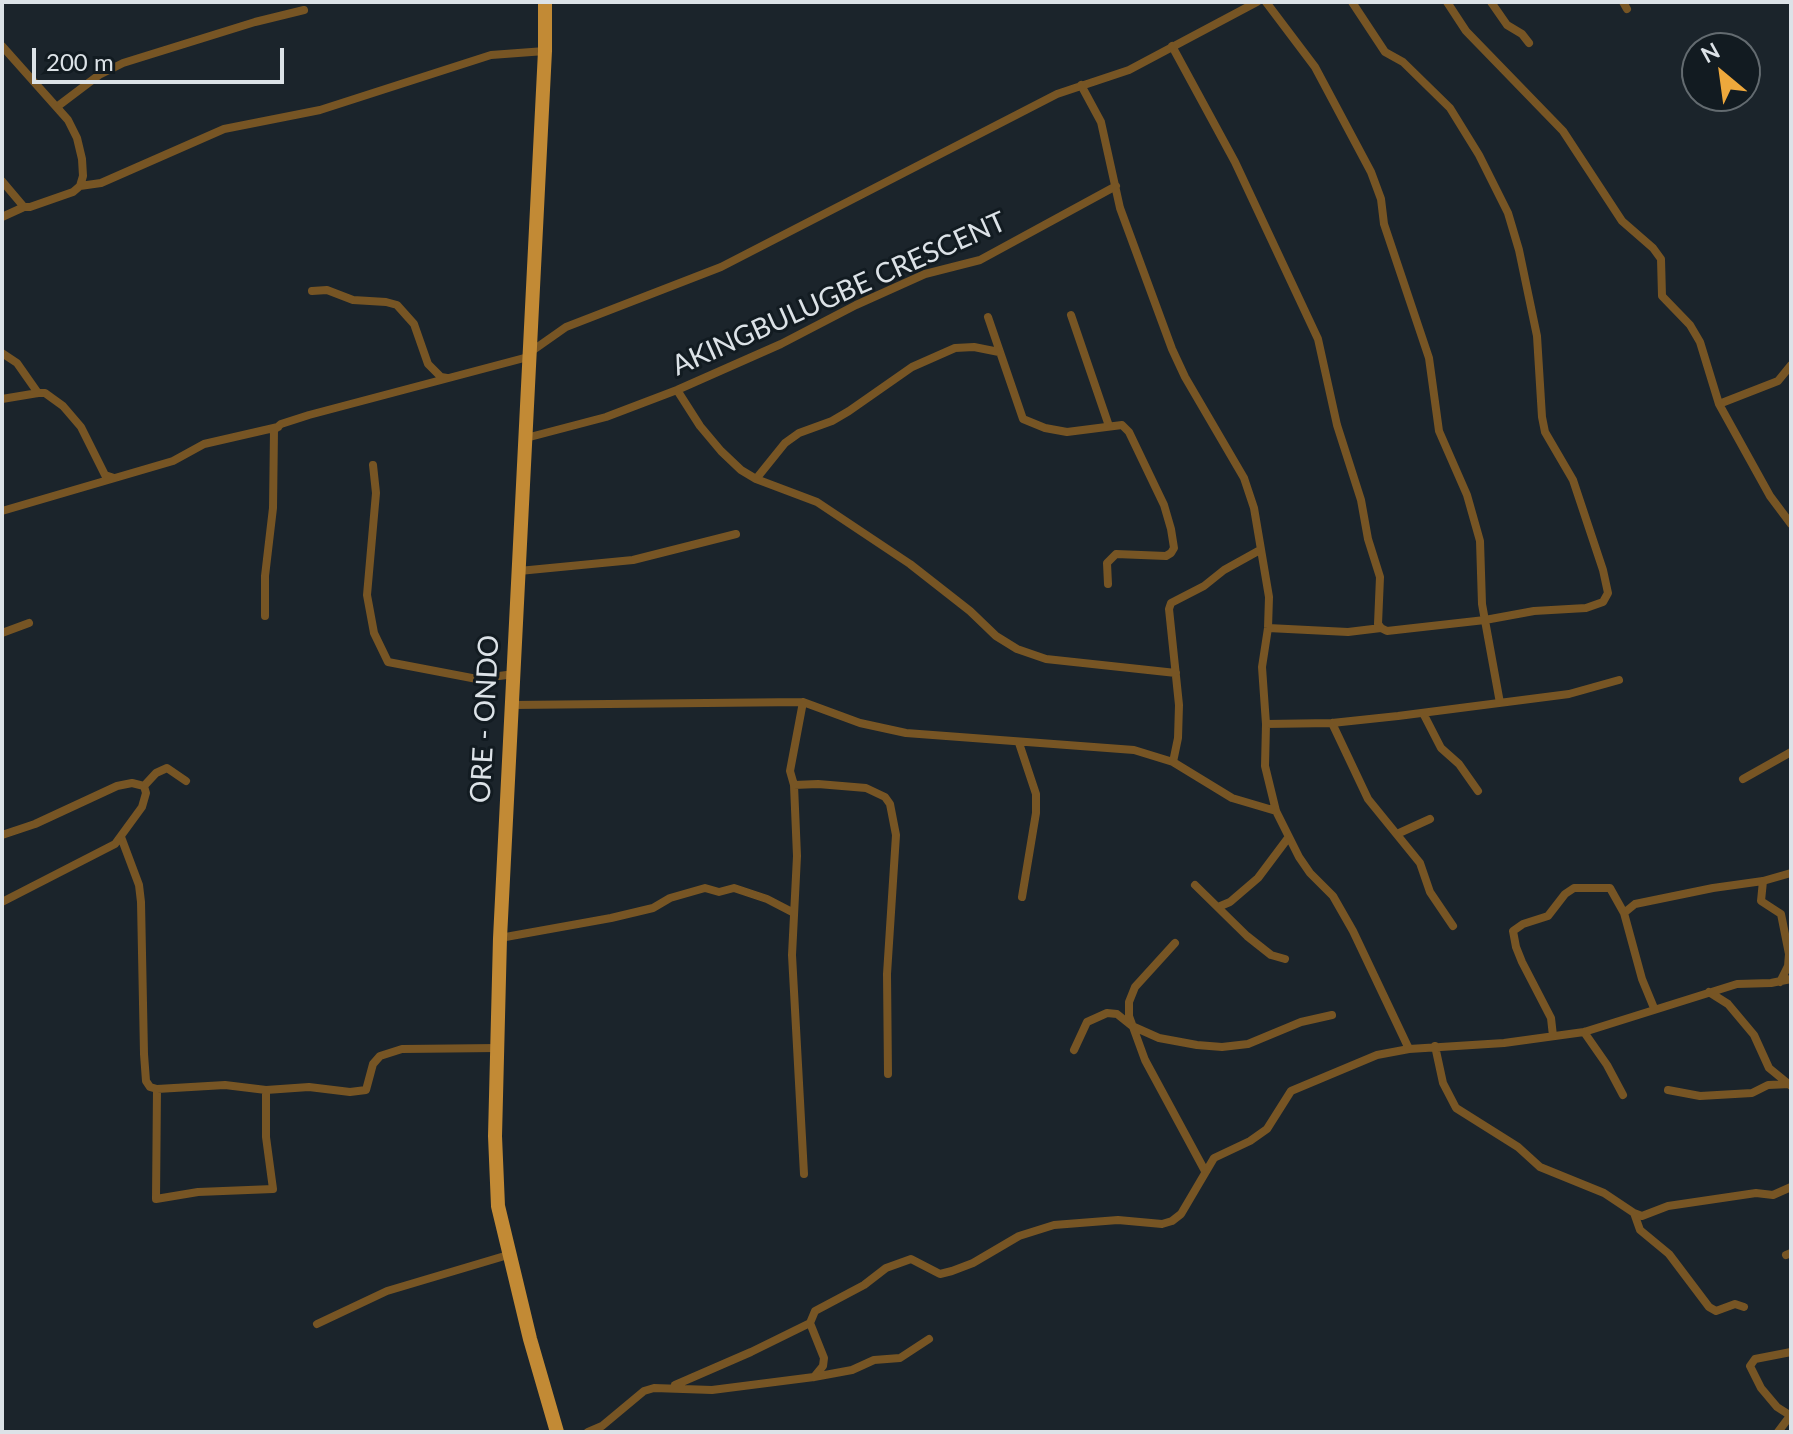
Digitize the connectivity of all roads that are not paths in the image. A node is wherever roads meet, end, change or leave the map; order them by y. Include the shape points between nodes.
1 (545, 2) edge
2 (1257, 2) edge
3 (1266, 2) edge
4 (1352, 2) edge
5 (1447, 2) edge
6 (1491, 2) edge
7 (304, 10) dead end
8 (1529, 43) dead end
9 (2, 46) edge
10 (1172, 46) junction
11 (545, 51) junction
12 (1081, 85) junction
13 (58, 106) junction
14 (2, 181) edge
15 (80, 186) junction
16 (1116, 186) junction
17 (24, 207) junction
18 (2, 217) edge
19 (312, 291) dead end
20 (1071, 315) dead end
21 (988, 317) dead end
22 (999, 352) junction
23 (2, 353) edge
24 (528, 355) junction
25 (1791, 365) edge
26 (448, 378) junction
27 (677, 390) junction
28 (38, 393) junction
29 (2, 399) edge
30 (1719, 404) junction
31 (1109, 426) junction
32 (278, 427) junction
33 (526, 438) junction
34 (373, 465) dead end
35 (115, 479) junction
36 (756, 479) junction
37 (2, 511) edge
38 (1791, 524) edge
39 (736, 534) dead end
40 (1260, 550) junction
41 (519, 571) junction
42 (1108, 584) dead end
43 (265, 616) dead end
44 (1485, 620) junction
45 (29, 623) dead end
46 (1268, 628) junction
47 (1381, 628) junction
48 (2, 633) edge
49 (1176, 673) junction
50 (514, 674) junction
51 (1619, 680) dead end
52 (803, 702) junction
53 (1500, 703) junction
54 (512, 705) junction
55 (1423, 713) junction
56 (1332, 723) junction
57 (1266, 724) junction
58 (1019, 743) junction
59 (1791, 752) edge
60 (1173, 762) junction
61 (1743, 779) dead end
62 (186, 781) dead end
63 (794, 785) junction
64 (144, 786) junction
65 (1478, 791) dead end
66 (1276, 811) junction
67 (1430, 819) dead end
68 (1397, 834) junction
69 (2, 835) edge
70 (121, 837) junction
71 (1288, 838) junction
72 (1791, 873) edge
73 (1763, 881) junction
74 (1195, 885) dead end
75 (1022, 897) dead end
76 (2, 902) edge
77 (1218, 907) junction
78 (794, 913) junction
79 (1624, 913) junction
80 (1453, 926) dead end
81 (500, 938) junction
82 (1175, 943) dead end
83 (1285, 959) dead end
84 (1791, 979) edge
85 (1780, 982) junction
86 (1709, 992) junction
87 (1654, 1008) junction
88 (1332, 1015) dead end
89 (1132, 1026) junction
90 (1584, 1032) junction
91 (1553, 1036) junction
92 (1435, 1046) junction
93 (497, 1048) junction
94 (1409, 1049) junction
95 (1074, 1050) dead end
96 (888, 1074) dead end
97 (1790, 1085) edge
98 (157, 1089) junction
99 (266, 1090) junction
100 (1668, 1090) dead end
101 (1623, 1095) dead end
102 (1205, 1171) junction
103 (804, 1174) dead end
104 (1791, 1187) edge
105 (1634, 1213) junction
106 (508, 1255) junction
107 (1744, 1307) dead end
108 (810, 1323) junction
109 (317, 1324) dead end
110 (929, 1339) dead end
111 (1791, 1352) edge
112 (814, 1377) junction
113 (670, 1387) junction
114 (1790, 1416) edge
115 (557, 1432) edge
116 (588, 1432) edge
117 (1778, 1432) edge

1 - 11 main road, ORE - ONDO
2 - 10 street
3 - 44 street via 1315,67 1381,199 1384,224 1429,358 1439,431 1480,541
4 - 44 street via 1385,52 1403,62 1450,108 1508,213 1537,336 1545,432 1573,480 1608,593 1595,607
5 - 30 street via 1466,31 1563,131 1622,221 1661,259 1662,296 1700,342
6 - 8 street
7 - 13 street via 123,63
9 - 13 street
10 - 12 street via 1129,70
10 - 47 street via 1235,162 1318,339 1380,577
11 - 15 street via 491,55 320,110 224,129 101,183
11 - 24 main road, ORE - ONDO
12 - 16 street via 1101,122
12 - 24 street via 721,267 566,327
13 - 15 street via 77,138
14 - 17 street
15 - 17 street
16 - 27 street, AKINGBULUGBE CRESCENT via 980,260 925,274
16 - 40 street via 1172,349 1244,478
17 - 18 street
19 - 26 street via 397,305 414,324 428,364
20 - 31 street
21 - 22 street
22 - 31 street via 1023,419 1067,432
22 - 36 street via 955,348 912,367 849,411 785,443
23 - 28 street via 17,363
24 - 26 street
24 - 33 main road, ORE - ONDO
25 - 30 street via 1778,381
26 - 32 street
27 - 33 street, AKINGBULUGBE CRESCENT via 606,417
27 - 36 street via 721,451
28 - 29 street
28 - 35 street via 63,406 81,427 105,475
30 - 38 street
31 - 42 street via 1122,425 1129,432 1164,505 1174,548 1166,556 1116,554 1107,563
32 - 35 street via 204,444 173,461
32 - 43 street via 273,436
33 - 41 main road, ORE - ONDO
34 - 50 street via 376,493 367,595 374,633 388,662 477,679
35 - 37 street
36 - 49 street via 817,502 910,564 1017,649 1062,661
39 - 41 street via 633,560
40 - 46 street via 1269,597
40 - 49 street via 1171,603
41 - 50 main road, ORE - ONDO
44 - 47 street
44 - 53 street
45 - 48 street
46 - 47 street
46 - 57 street via 1262,667
49 - 60 street via 1178,738
50 - 54 main road, ORE - ONDO
51 - 53 street via 1569,694
52 - 54 street
52 - 58 street via 906,733
52 - 63 street via 790,771
53 - 55 street
54 - 81 main road, ORE - ONDO
55 - 56 street
55 - 65 street via 1441,748
56 - 57 street
56 - 68 street via 1368,799
57 - 66 street via 1265,766
58 - 60 street via 1134,750
58 - 75 street via 1036,794
59 - 61 street
60 - 66 street via 1232,798
62 - 64 street via 167,768
63 - 78 street
63 - 96 street via 866,788 890,804 896,835 887,974
64 - 69 street via 117,786
64 - 70 street via 142,807
66 - 71 street
67 - 68 street
68 - 80 street via 1420,863 1430,892
70 - 76 street
70 - 98 street via 139,885 146,1081
71 - 77 street via 1258,878
71 - 94 street via 1310,873 1333,896
72 - 73 street
73 - 79 street via 1635,904
73 - 85 street via 1761,901 1781,914 1789,954
74 - 77 street
77 - 83 street via 1271,955
78 - 81 street via 734,888 705,888 653,908
78 - 103 street
79 - 87 street
79 - 91 street via 1610,888 1574,888 1548,916 1513,931 1519,955 1551,1018
81 - 93 main road, ORE - ONDO
82 - 89 street via 1131,993
84 - 85 street
85 - 86 street via 1737,984
86 - 87 street
86 - 97 street via 1728,1004 1754,1035 1769,1068
87 - 90 street
88 - 89 street via 1248,1044 1222,1047 1159,1038
89 - 95 street via 1117,1014 1098,1015 1087,1022
89 - 102 street
90 - 91 street
90 - 101 street
91 - 92 street
92 - 94 street
92 - 105 street via 1443,1083 1456,1108 1540,1167 1604,1193
93 - 99 street via 402,1049 380,1056 366,1090
93 - 106 main road, ORE - ONDO via 496,1178
94 - 102 street via 1377,1055 1291,1091 1267,1129 1214,1158
97 - 100 street via 1700,1096
98 - 99 street via 225,1085
98 - 99 street via 156,1199 273,1189
102 - 108 street via 1172,1221 1054,1225 940,1274 911,1259 900,1261 815,1311
104 - 105 street via 1773,1195 1756,1193 1668,1206 1642,1216
105 - 107 street via 1640,1230 1669,1254 1709,1307
106 - 109 street via 387,1291
106 - 115 main road, ORE - ONDO
108 - 112 street via 824,1358
108 - 113 street
110 - 112 street via 900,1358
111 - 114 street via 1755,1359 1750,1366 1761,1388
112 - 113 street via 712,1390
113 - 116 street via 644,1391
114 - 117 street

